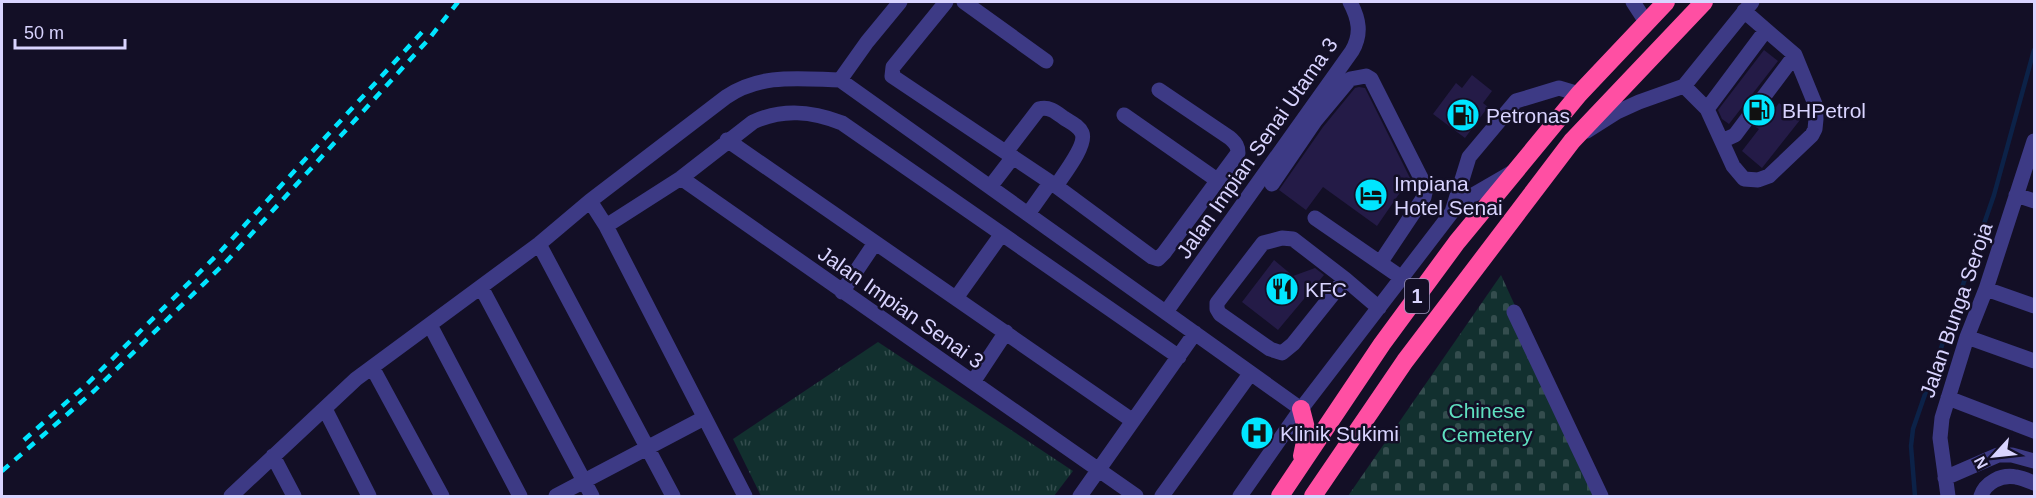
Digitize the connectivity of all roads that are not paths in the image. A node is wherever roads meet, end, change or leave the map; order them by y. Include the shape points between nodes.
1 (900, 2) edge
2 (946, 2) edge
3 (964, 2) edge
4 (1350, 2) edge
5 (1633, 2) edge
6 (1666, 2) edge
7 (1704, 2) edge
8 (1748, 6) edge
9 (1646, 22) junction
10 (1766, 30) junction
11 (1795, 55) junction
12 (1046, 61) dead end
13 (840, 80) junction
14 (1684, 86) junction
15 (1159, 90) dead end
16 (1579, 94) junction
17 (1707, 109) junction
18 (1124, 115) dead end
19 (1311, 119) junction
20 (727, 140) junction
21 (1572, 141) junction
22 (1722, 141) junction
23 (2034, 141) edge
24 (1010, 154) junction
25 (1516, 170) junction
26 (681, 178) junction
27 (1217, 180) junction
28 (1053, 184) junction
29 (1272, 184) dead end
30 (990, 187) junction
31 (2016, 195) junction
32 (590, 201) junction
33 (2034, 201) edge
34 (1452, 212) junction
35 (1028, 214) junction
36 (1315, 218) dead end
37 (606, 226) junction
38 (1000, 235) junction
39 (875, 243) junction
40 (539, 244) junction
41 (1380, 263) junction
42 (1402, 278) junction
43 (1345, 279) junction
44 (481, 286) junction
45 (1986, 289) junction
46 (842, 292) junction
47 (956, 298) junction
48 (2034, 306) edge
49 (1379, 308) junction
50 (1166, 312) junction
51 (1514, 312) dead end
52 (430, 325) junction
53 (1006, 332) junction
54 (1195, 333) junction
55 (1967, 337) junction
56 (1179, 357) junction
57 (2034, 361) edge
58 (372, 367) junction
59 (1251, 374) junction
60 (973, 382) junction
61 (1948, 398) junction
62 (325, 409) junction
63 (1301, 409) junction
64 (704, 418) junction
65 (1133, 421) junction
66 (2034, 431) edge
67 (648, 448) junction
68 (273, 456) junction
69 (2034, 461) edge
70 (1098, 470) junction
71 (1297, 472) junction
72 (1945, 478) junction
73 (584, 482) junction
74 (2034, 483) edge
75 (231, 496) edge
76 (294, 496) edge
77 (369, 496) edge
78 (442, 496) edge
79 (520, 496) edge
80 (556, 496) edge
81 (592, 496) edge
82 (672, 496) edge
83 (745, 496) edge
84 (1080, 496) edge
85 (1136, 496) edge
86 (1162, 496) edge
87 (1240, 496) edge
88 (1280, 496) edge
89 (1313, 496) edge
90 (1601, 496) edge
91 (1948, 496) edge
92 (1980, 496) edge

1 - 13 street
2 - 24 street via 893,67 892,76
3 - 12 street
4 - 19 street, Jalan Impian Senai Utama 3 via 1359,29 1357,43
5 - 9 street
6 - 9 highway, 1
7 - 21 highway, 1
8 - 10 street
8 - 14 street
9 - 16 highway, 1
10 - 11 street
10 - 17 street
11 - 22 street via 1735,135
11 - 22 street via 1815,104 1812,135 1769,176 1758,180 1739,175
13 - 30 street
13 - 32 street via 780,79 746,85
14 - 17 street
14 - 21 street via 1617,112
15 - 27 street via 1236,144 1238,153
16 - 25 highway, 1
16 - 34 street via 1559,88 1516,101 1469,157
17 - 22 street
18 - 27 street
19 - 29 street
19 - 41 street via 1350,79 1366,76 1422,176 1424,197
19 - 50 street, Jalan Impian Senai Utama 3
20 - 26 street
20 - 38 street via 766,116 799,111 823,115 842,123
20 - 39 street
21 - 89 highway, 1 via 1406,361
23 - 31 street, Jalan Bunga Seroja
24 - 28 street
24 - 28 street via 1039,109 1056,112 1083,136 1080,148
24 - 30 street
25 - 34 street
25 - 71 highway, 1 via 1396,326
26 - 37 street
26 - 46 street, Jalan Impian Senai 3
27 - 28 street via 1158,259
28 - 35 street
30 - 35 street
31 - 33 street
31 - 45 street, Jalan Bunga Seroja
32 - 37 street
32 - 40 street
34 - 42 street
35 - 50 street
36 - 41 street
37 - 64 street
38 - 47 street
38 - 56 street
39 - 46 street
39 - 47 street
40 - 44 street
40 - 67 street
41 - 42 street
42 - 49 street
43 - 43 street via 1282,353 1270,349 1217,309 1217,303 1263,243 1271,240 1293,238
43 - 49 street
44 - 52 street
44 - 73 street
45 - 48 street
45 - 55 street, Jalan Bunga Seroja
46 - 60 street, Jalan Impian Senai 3
47 - 53 street
49 - 63 street
50 - 54 street
51 - 90 street
52 - 58 street
52 - 79 street
53 - 60 street
53 - 65 street
54 - 56 street
54 - 59 street
55 - 57 street
55 - 61 street, Jalan Bunga Seroja
56 - 65 street
58 - 62 street
58 - 78 street
59 - 63 street
59 - 86 street
60 - 70 street, Jalan Impian Senai 3
61 - 66 street
61 - 72 street, Jalan Bunga Seroja via 1940,438
62 - 68 street
62 - 77 street
63 - 71 highway via 1307,432
63 - 87 street
64 - 67 street
64 - 83 street
65 - 70 street
67 - 73 street
67 - 82 street
68 - 75 street
68 - 76 street
69 - 72 street via 2012,454 1998,455
70 - 84 street
70 - 85 street, Jalan Impian Senai 3
71 - 88 highway, 1
72 - 91 street, Jalan Bunga Seroja
73 - 80 street
73 - 81 street
74 - 92 street via 2014,476 1994,480 1983,488

